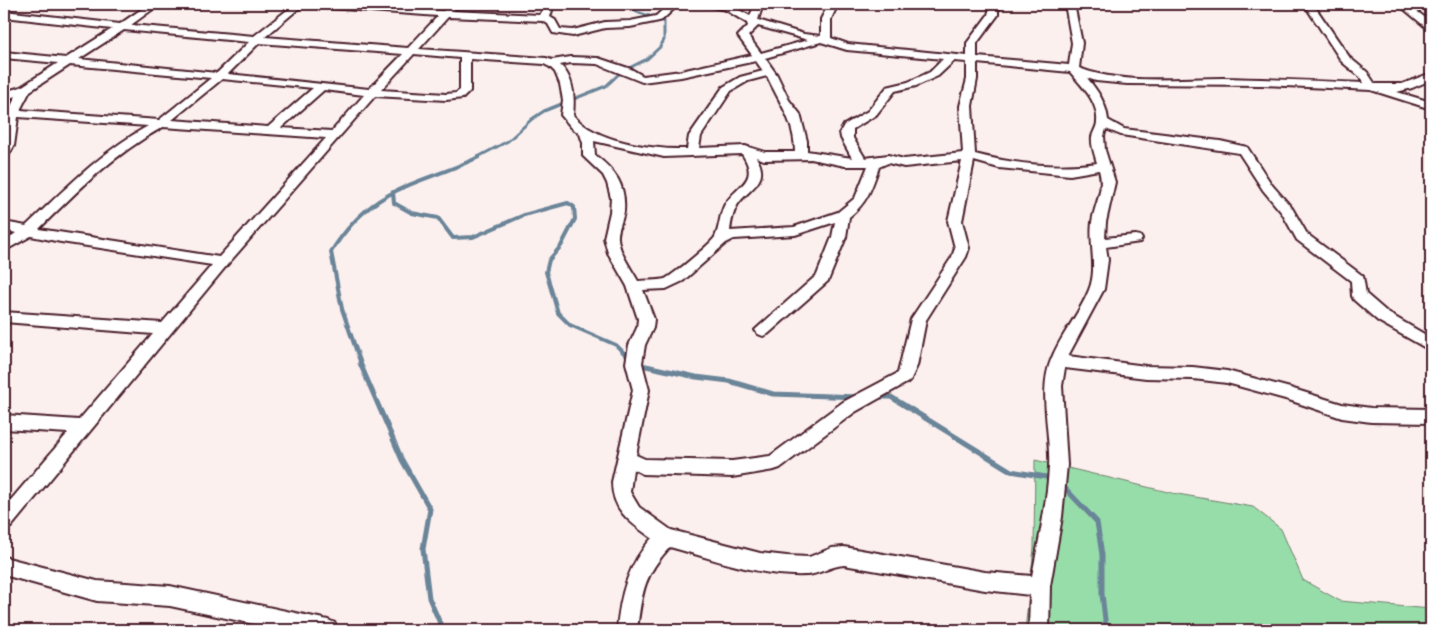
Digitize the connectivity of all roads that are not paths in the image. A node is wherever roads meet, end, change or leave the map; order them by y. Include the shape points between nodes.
1 (155, 4) edge
2 (300, 4) edge
3 (316, 4) edge
4 (550, 4) edge
5 (675, 4) edge
6 (711, 4) edge
7 (759, 4) edge
8 (834, 4) edge
9 (1000, 4) edge
10 (1070, 4) edge
11 (1310, 4) edge
12 (1402, 4) edge
13 (451, 9) edge
14 (4, 14) edge
15 (545, 18) junction
16 (752, 22) junction
17 (122, 27) junction
18 (1431, 28) edge
19 (257, 39) junction
20 (825, 39) junction
21 (411, 51) junction
22 (4, 55) edge
23 (466, 55) junction
24 (760, 56) junction
25 (952, 57) junction
26 (68, 62) junction
27 (553, 63) junction
28 (972, 64) junction
29 (1073, 69) junction
30 (770, 72) junction
31 (1431, 76) edge
32 (219, 77) junction
33 (322, 86) junction
34 (1372, 87) junction
35 (25, 89) junction
36 (372, 93) junction
37 (4, 96) edge
38 (1431, 106) edge
39 (13, 113) junction
40 (163, 122) junction
41 (1103, 122) junction
42 (271, 130) junction
43 (585, 130) junction
44 (336, 135) junction
45 (745, 150) junction
46 (692, 152) junction
47 (4, 153) edge
48 (801, 155) junction
49 (969, 156) junction
50 (888, 159) junction
51 (860, 161) junction
52 (1104, 166) junction
53 (843, 216) junction
54 (4, 226) edge
55 (29, 231) junction
56 (1135, 239) dead end
57 (721, 240) junction
58 (1098, 243) junction
59 (4, 247) edge
60 (222, 262) junction
61 (634, 286) junction
62 (4, 317) edge
63 (163, 330) junction
64 (763, 330) dead end
65 (1431, 345) edge
66 (1058, 361) junction
67 (1431, 416) edge
68 (4, 422) edge
69 (82, 427) junction
70 (627, 455) junction
71 (4, 521) edge
72 (666, 537) junction
73 (4, 566) edge
74 (1040, 586) junction
75 (328, 630) edge
76 (627, 630) edge
77 (1039, 630) edge

1 - 17 street
2 - 19 street
3 - 13 street
4 - 15 street via 544,13
5 - 15 street via 659,18 605,25 573,34 556,31 552,22
6 - 16 street via 729,8
7 - 16 street
8 - 20 street via 826,19
9 - 28 street via 993,9 990,20 972,43
10 - 29 street via 1078,37 1078,54
11 - 34 street via 1346,60 1363,74
12 - 18 street
13 - 15 street
13 - 21 street
14 - 17 street
16 - 20 street via 803,37
16 - 24 street via 753,26 743,36
17 - 19 street
17 - 26 street
19 - 21 street
19 - 32 street
20 - 24 street
20 - 25 street via 848,47
21 - 23 street
21 - 36 street
22 - 26 street
23 - 27 street
23 - 36 street via 465,91 458,96
24 - 27 street via 681,74 647,78 632,76 627,71 598,62 571,60
24 - 30 street
25 - 28 street
25 - 51 street via 934,74 891,89 872,113 848,127 847,138
26 - 32 street
26 - 35 street
27 - 43 street via 566,80 567,115 575,125
28 - 29 street via 999,61
28 - 49 street via 966,106
29 - 34 street via 1096,78 1127,81 1253,81
29 - 41 street via 1093,92
30 - 46 street via 744,79 727,88 695,136
30 - 48 street via 794,114
31 - 34 street via 1404,89
32 - 33 street
32 - 40 street
33 - 36 street
33 - 42 street
34 - 38 street
35 - 37 street
35 - 39 street
36 - 44 street
39 - 40 street
39 - 47 street
40 - 42 street
40 - 55 street via 131,140 92,170
41 - 52 street via 1098,136
41 - 65 street via 1121,132 1243,150 1302,237 1358,279 1359,296 1383,317
42 - 44 street
43 - 46 street via 595,138 656,152
43 - 61 street via 589,156 609,173 613,183 617,212 611,238 615,253
44 - 60 street
45 - 46 street
45 - 48 street via 764,156
45 - 57 street via 755,163 757,173 726,216
48 - 51 street via 845,162
49 - 50 street via 904,163
49 - 52 street via 999,164 1070,170
49 - 70 street via 955,221 962,248 919,319 904,376 849,407 774,463 732,469 643,466
50 - 51 street
50 - 53 street via 874,165 861,199
52 - 58 street via 1109,182 1099,222
53 - 57 street via 794,231 747,233
53 - 64 street via 839,237 823,278
54 - 55 street
55 - 59 street
55 - 60 street
56 - 58 street
57 - 61 street via 678,278 666,284
58 - 66 street via 1101,260 1097,289
60 - 63 street
61 - 70 street via 646,318 634,364 641,390
62 - 63 street
63 - 69 street
66 - 67 street via 1227,377 1342,411
66 - 74 street via 1054,386 1058,465 1053,517
68 - 69 street
69 - 71 street
70 - 72 street via 621,482 626,504 642,522
72 - 74 street via 760,562 809,566 844,556 977,580
72 - 76 street via 641,566
73 - 75 street via 97,591 170,596
74 - 77 street

